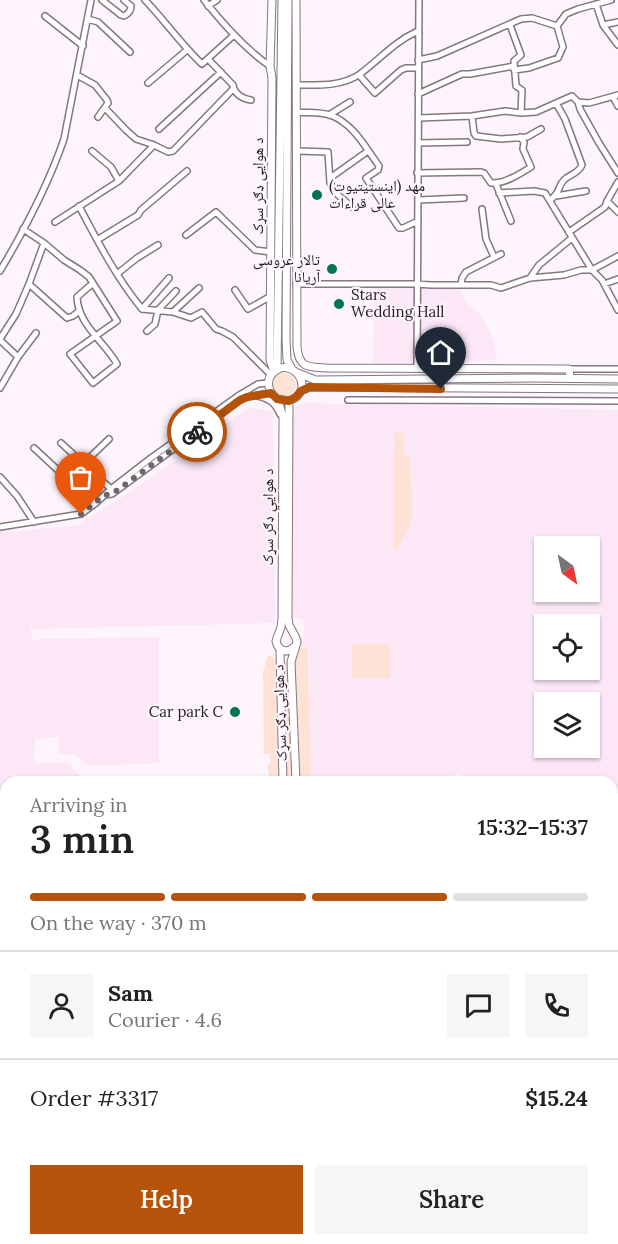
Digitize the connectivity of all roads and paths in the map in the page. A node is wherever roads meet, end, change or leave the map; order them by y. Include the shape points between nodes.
1 (92, 0) edge
2 (102, 0) edge
3 (124, 0) edge
4 (145, 0) edge
5 (204, 0) edge
6 (217, 0) edge
7 (272, 0) edge
8 (282, 0) edge
9 (288, 0) edge
10 (296, 0) edge
11 (419, 0) edge
12 (581, 0) edge
13 (612, 0) edge
14 (596, 4) junction
15 (208, 6) junction
16 (588, 6) junction
17 (45, 16) dead end
18 (88, 19) junction
19 (618, 22) edge
20 (510, 25) junction
21 (603, 25) junction
22 (557, 26) junction
23 (418, 33) junction
24 (234, 35) junction
25 (618, 45) edge
26 (83, 46) junction
27 (187, 50) junction
28 (130, 52) dead end
29 (208, 59) junction
30 (418, 60) junction
31 (270, 66) junction
32 (418, 68) junction
33 (514, 68) junction
34 (221, 72) junction
35 (77, 75) junction
36 (359, 75) junction
37 (148, 83) dead end
38 (296, 85) junction
39 (233, 88) junction
40 (418, 94) junction
41 (616, 96) edge
42 (251, 100) dead end
43 (350, 102) dead end
44 (578, 102) junction
45 (556, 103) junction
46 (618, 106) edge
47 (105, 108) junction
48 (297, 112) junction
49 (521, 113) junction
50 (329, 115) junction
51 (472, 116) junction
52 (98, 117) dead end
53 (418, 118) junction
54 (159, 129) dead end
55 (541, 129) dead end
56 (520, 137) junction
57 (467, 142) dead end
58 (418, 143) junction
59 (154, 145) junction
60 (92, 151) dead end
61 (298, 151) junction
62 (368, 151) junction
63 (187, 171) dead end
64 (618, 172) edge
65 (417, 173) junction
66 (330, 178) junction
67 (119, 182) junction
68 (618, 183) edge
69 (496, 184) junction
70 (586, 191) dead end
71 (500, 193) junction
72 (556, 196) junction
73 (464, 198) dead end
74 (418, 200) junction
75 (550, 200) junction
76 (607, 201) junction
77 (79, 206) junction
78 (352, 207) dead end
79 (482, 209) dead end
80 (618, 212) edge
81 (418, 221) junction
82 (511, 221) dead end
83 (55, 222) dead end
84 (23, 229) junction
85 (568, 232) junction
86 (186, 236) dead end
87 (572, 238) junction
88 (97, 240) junction
89 (44, 243) junction
90 (159, 245) dead end
91 (271, 252) junction
92 (501, 254) dead end
93 (618, 256) edge
94 (494, 257) junction
95 (592, 270) junction
96 (0, 271) edge
97 (117, 274) junction
98 (169, 278) dead end
99 (530, 278) junction
100 (618, 279) edge
101 (29, 284) junction
102 (92, 284) junction
103 (296, 284) junction
104 (417, 284) junction
105 (604, 284) junction
106 (461, 285) junction
107 (199, 288) dead end
108 (235, 290) dead end
109 (176, 291) dead end
110 (271, 296) junction
111 (142, 309) junction
112 (158, 310) junction
113 (618, 310) edge
114 (79, 311) junction
115 (173, 312) junction
116 (147, 331) dead end
117 (36, 333) dead end
118 (96, 335) junction
119 (0, 340) edge
120 (18, 357) junction
121 (339, 368) junction
122 (417, 369) junction
123 (569, 369) junction
124 (618, 369) edge
125 (294, 371) junction
126 (273, 375) junction
127 (570, 378) junction
128 (340, 379) junction
129 (618, 379) edge
130 (0, 388) edge
131 (618, 389) edge
132 (301, 391) junction
133 (271, 393) junction
134 (254, 395) junction
135 (277, 399) junction
136 (348, 400) dead end
137 (289, 401) junction
138 (618, 401) edge
139 (109, 438) dead end
140 (282, 440) junction
141 (61, 443) dead end
142 (34, 448) dead end
143 (83, 464) junction
144 (0, 477) edge
145 (111, 489) junction
146 (105, 495) junction
147 (96, 503) junction
148 (34, 522) junction
149 (0, 527) edge
150 (278, 634) junction
151 (294, 635) junction
152 (296, 645) junction
153 (280, 650) junction
154 (283, 776) edge
155 (296, 776) edge

1 - 18 street
2 - 3 street via 124,16 131,9
4 - 27 street
5 - 15 street
6 - 15 street
7 - 31 main road, د هوایی ډګر سړک
8 - 126 main road
9 - 125 main road via 286,339 287,360
10 - 38 main road
11 - 23 street
12 - 16 street
13 - 14 street
14 - 16 street
14 - 21 street
15 - 24 street
16 - 22 street via 566,14
17 - 26 street
18 - 26 street
18 - 28 street via 98,22
19 - 21 street
20 - 22 street via 532,18
20 - 30 street via 437,56
20 - 33 street via 521,55 513,61
21 - 25 street
22 - 33 street via 563,47 558,58 530,68
23 - 30 street
23 - 36 street via 398,42
24 - 29 street
24 - 31 street
26 - 35 street
27 - 29 street via 201,64
27 - 37 street
29 - 34 street
30 - 32 street
31 - 91 main road, د هوایی ډګر سړک
32 - 36 street via 401,70 375,93
32 - 40 street
33 - 40 street via 462,74
33 - 49 street via 516,86 522,90
34 - 39 street
34 - 54 street
35 - 47 street via 95,86 107,100
35 - 84 street via 57,161
36 - 38 street via 326,85
38 - 48 main road
39 - 42 street via 244,99
39 - 59 street via 173,151
40 - 53 street
41 - 44 street
41 - 46 street
43 - 50 street
44 - 45 street via 569,96
44 - 64 street
45 - 49 street via 536,112
45 - 72 street via 582,165 563,181
47 - 52 street
47 - 59 street via 136,139
48 - 50 street
48 - 61 main road
49 - 51 street
50 - 62 street via 350,128
51 - 53 street
51 - 56 street via 476,136
53 - 58 street
55 - 56 street
56 - 69 street via 531,167
57 - 58 street
58 - 65 street
59 - 67 street
60 - 67 street via 111,167
61 - 66 street via 328,152
61 - 103 main road
62 - 66 street
62 - 81 street via 379,168 366,178 399,228
63 - 88 street via 138,215
65 - 69 street via 481,172
65 - 74 street
66 - 78 street via 338,195
67 - 77 street
68 - 76 street
69 - 71 street
70 - 72 street
71 - 75 street via 534,191 545,193
71 - 82 street
72 - 75 street
73 - 74 street
74 - 81 street
75 - 85 street
76 - 80 street
76 - 85 street via 605,207
77 - 83 street
77 - 88 street
79 - 94 street via 486,239
81 - 104 street
84 - 89 street
84 - 96 street
85 - 87 street
86 - 91 street via 216,212 255,250
87 - 95 street
87 - 99 street via 539,265
88 - 97 street
89 - 101 street
89 - 102 street via 81,270
90 - 97 street
91 - 110 main road, د هوایی ډګر سړک
92 - 94 street
93 - 95 street
94 - 106 street via 466,272
95 - 99 street
95 - 105 street
97 - 111 street
98 - 111 street
99 - 106 street via 501,288
100 - 105 street
101 - 114 street via 67,318
101 - 119 street
102 - 114 street via 77,297
102 - 118 street via 117,321
103 - 104 street
103 - 121 main road via 300,362 313,368
104 - 106 street
104 - 122 street
105 - 113 street
107 - 115 street
108 - 110 street via 248,309
109 - 112 street
110 - 126 main road, د هوایی ډګر سړک
111 - 112 street
112 - 115 street
112 - 116 street via 155,324
114 - 118 street
115 - 126 street via 191,318 202,312 216,329 233,337
117 - 120 street
118 - 118 street via 117,364 93,383 70,354
119 - 120 street
120 - 130 street
121 - 122 main road
121 - 128 main road
122 - 123 main road
123 - 124 street
123 - 127 main road
125 - 126 main road via 287,368
125 - 128 main road via 315,380
125 - 132 main road via 302,381
126 - 133 main road
126 - 145 street
127 - 128 main road
127 - 129 main road
131 - 132 main road via 310,387
132 - 137 main road
133 - 134 street
133 - 135 main road
134 - 140 street via 267,398 277,409
134 - 146 street via 240,400 112,494
135 - 137 main road
135 - 140 main road, د هوايي ډګر سړک via 283,417
136 - 138 street
137 - 151 main road, د هوايي ډګر سړک via 288,618
139 - 143 street
140 - 150 main road, د هوايي ډګر سړک via 282,618
141 - 143 street
142 - 147 street
143 - 145 street
144 - 148 street
145 - 146 street
146 - 147 street
147 - 148 street via 81,514
148 - 149 street
150 - 151 main road via 288,631
150 - 153 main road via 276,645
151 - 152 main road
152 - 153 main road via 291,650
152 - 155 main road, د هوایی ډګر سړک via 291,662
153 - 154 main road, د هوایی ډګر سړک

